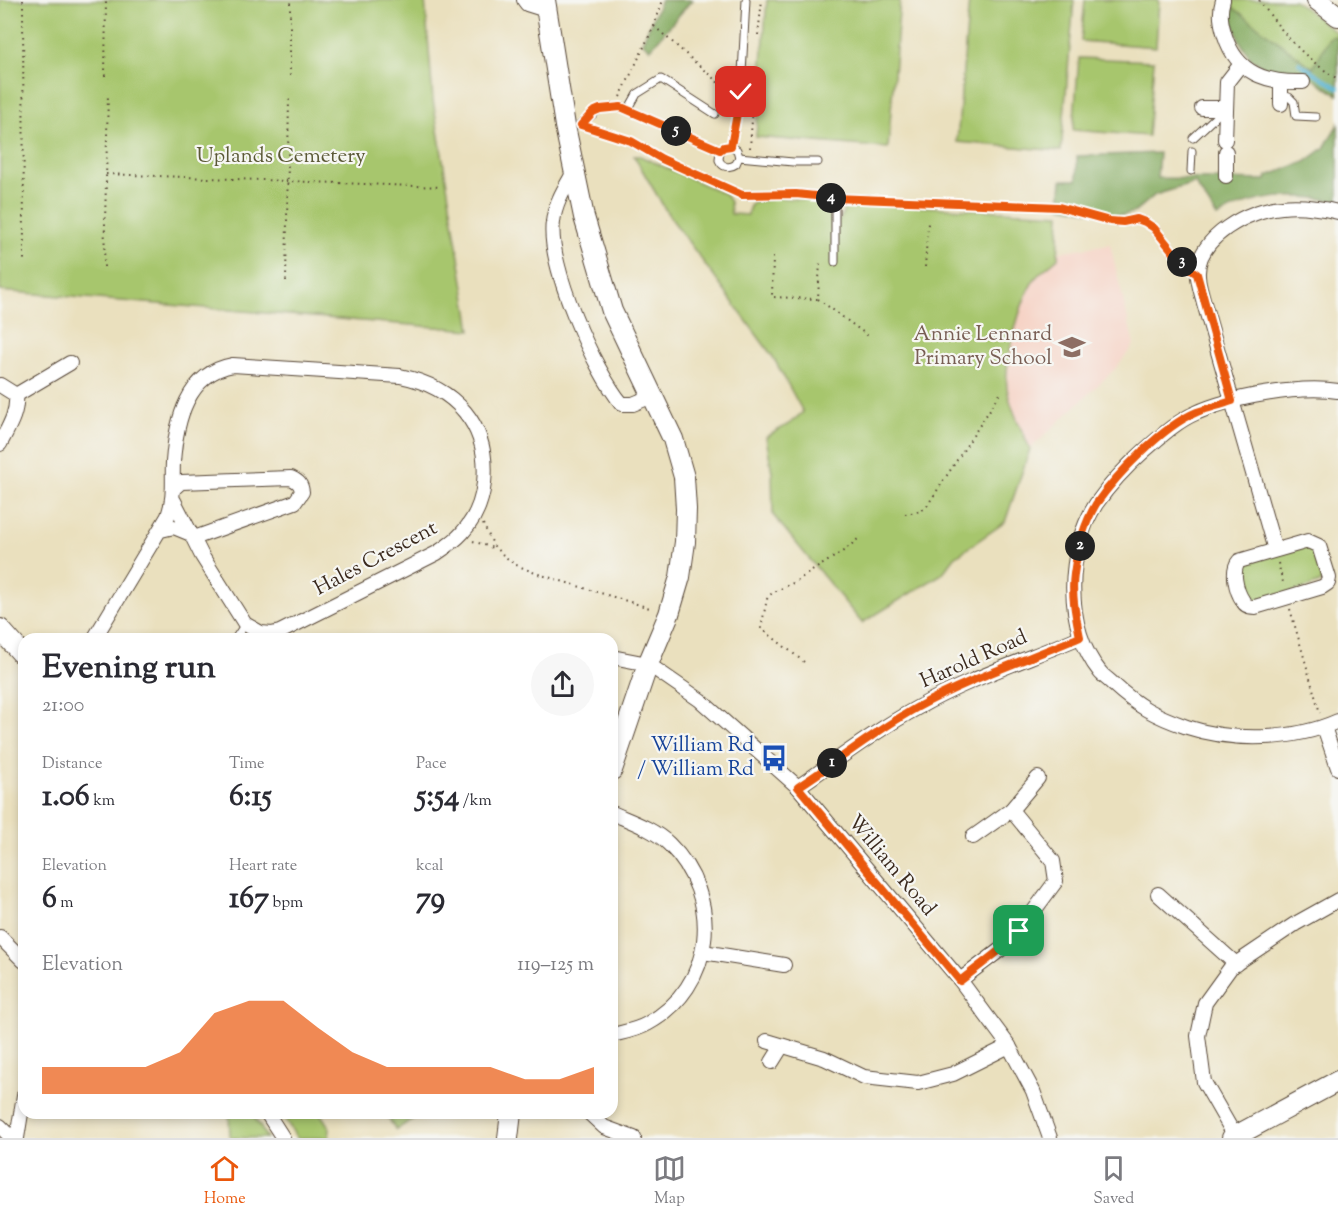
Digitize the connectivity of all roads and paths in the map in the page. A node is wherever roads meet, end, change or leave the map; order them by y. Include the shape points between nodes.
1 (23, 0) edge
2 (106, 0) edge
3 (290, 0) edge
4 (524, 0) edge
5 (663, 0) edge
6 (746, 0) edge
7 (762, 0) edge
8 (1223, 0) edge
9 (1259, 0) edge
10 (1317, 0) edge
11 (545, 5) edge
12 (1338, 16) edge
13 (654, 26) junction
14 (758, 35) dead end
15 (1241, 64) junction
16 (105, 76) dead end
17 (290, 76) dead end
18 (755, 78) dead end
19 (1338, 80) edge
20 (1303, 82) dead end
21 (108, 93) dead end
22 (1281, 94) junction
23 (289, 98) dead end
24 (739, 101) junction
25 (614, 107) junction
26 (1202, 108) dead end
27 (1225, 108) junction
28 (628, 110) junction
29 (715, 114) dead end
30 (1316, 117) dead end
31 (573, 125) junction
32 (1192, 138) dead end
33 (731, 146) junction
34 (720, 150) junction
35 (1192, 151) dead end
36 (749, 154) dead end
37 (739, 157) junction
38 (818, 162) dead end
39 (1191, 171) dead end
40 (574, 172) junction
41 (106, 174) junction
42 (1226, 176) dead end
43 (287, 181) junction
44 (441, 187) dead end
45 (835, 198) junction
46 (870, 199) joint
47 (1059, 207) joint
48 (1338, 212) edge
49 (928, 223) dead end
50 (773, 257) dead end
51 (24, 261) dead end
52 (819, 261) dead end
53 (835, 262) dead end
54 (104, 267) dead end
55 (925, 267) dead end
56 (1197, 274) junction
57 (286, 281) dead end
58 (818, 299) junction
59 (871, 338) dead end
60 (70, 363) dead end
61 (0, 385) edge
62 (1002, 391) dead end
63 (1338, 391) edge
64 (16, 395) junction
65 (652, 396) junction
66 (1232, 401) junction
67 (0, 444) edge
68 (173, 495) junction
69 (482, 499) junction
70 (905, 514) dead end
71 (161, 530) junction
72 (193, 536) junction
73 (858, 539) dead end
74 (453, 542) junction
75 (495, 548) junction
76 (1275, 550) junction
77 (1287, 597) junction
78 (653, 609) dead end
79 (245, 624) junction
80 (98, 633) edge
81 (239, 633) edge
82 (261, 633) edge
83 (276, 633) edge
84 (2, 637) edge
85 (1080, 637) junction
86 (18, 651) edge
87 (618, 658) edge
88 (804, 662) dead end
89 (648, 664) junction
90 (1338, 721) edge
91 (1324, 727) junction
92 (618, 752) edge
93 (1338, 768) edge
94 (1038, 778) dead end
95 (798, 787) junction
96 (1011, 810) junction
97 (618, 816) edge
98 (973, 837) dead end
99 (1158, 894) dead end
100 (1338, 900) edge
101 (0, 938) edge
102 (703, 952) junction
103 (18, 955) edge
104 (1236, 964) junction
105 (784, 965) dead end
106 (960, 981) junction
107 (618, 1034) edge
108 (766, 1041) dead end
109 (782, 1046) junction
110 (1009, 1046) junction
111 (772, 1062) dead end
112 (1338, 1081) edge
113 (21, 1119) edge
114 (270, 1119) edge
115 (510, 1119) edge
116 (596, 1119) edge
117 (0, 1126) edge
118 (1241, 1136) edge
119 (279, 1137) edge
120 (12, 1138) edge
121 (18, 1138) edge
122 (508, 1138) edge
123 (634, 1138) edge
124 (1050, 1138) edge

1 - 51 path
2 - 16 path
3 - 17 path
4 - 11 street via 527,4
5 - 13 path
6 - 24 lane
7 - 14 path
8 - 15 street via 1220,14 1224,34
9 - 19 path via 1287,39
10 - 12 main road
11 - 31 main road
13 - 24 path
13 - 25 path
15 - 22 street via 1265,78
15 - 27 street via 1227,82
18 - 36 path
20 - 22 street
21 - 41 path
22 - 30 lane via 1294,102 1296,116
23 - 43 path
24 - 33 lane
25 - 28 lane
25 - 31 lane via 593,112
26 - 27 street
27 - 32 lane
27 - 42 street
28 - 29 lane via 637,94 661,79
28 - 34 lane
31 - 40 main road
31 - 45 lane via 631,141 742,195
33 - 34 lane
33 - 37 lane
34 - 37 lane via 718,160 726,167 736,164
35 - 39 lane
37 - 38 lane
40 - 65 main road via 612,311
40 - 65 street via 559,198 553,222 554,249 562,279 587,345 615,395 622,404
41 - 43 path
41 - 54 path
43 - 44 path
43 - 57 path
45 - 46 lane
45 - 53 lane
46 - 47 path
47 - 56 lane via 1110,221 1145,222
48 - 56 street via 1284,206 1246,216 1215,238
49 - 55 path
50 - 58 path via 772,297
52 - 58 path
56 - 66 street
58 - 59 path
60 - 64 street
61 - 64 street
62 - 70 path via 927,506
63 - 66 street via 1284,390
64 - 67 street via 16,410
65 - 89 main road via 663,420 673,481 674,543
66 - 76 street
66 - 85 street via 1196,413 1165,433 1125,467 1096,506 1081,539 1073,576
68 - 69 street, Hales Crescent via 175,443 188,398 206,375 233,364 400,376 421,380 438,389 454,401 476,428 486,466
68 - 71 street, Hales Crescent
68 - 72 street
68 - 72 street via 181,482 291,478 301,486 300,498 295,502
69 - 74 street, Hales Crescent via 470,524
69 - 75 path via 482,522
71 - 72 street via 174,527
71 - 80 street, Hales Crescent
72 - 79 street
73 - 88 path via 767,599 761,628
74 - 75 path via 469,540
74 - 83 street, Hales Crescent
75 - 78 path via 514,564 535,573
76 - 77 path
76 - 77 street via 1239,561 1233,572 1243,602 1249,606
76 - 77 street via 1313,542 1320,546 1329,578 1322,587
77 - 91 path
79 - 81 lane
79 - 82 street, Hales Crescent
84 - 86 main road
85 - 91 street via 1100,672 1134,703 1166,720 1225,736 1291,734
85 - 95 street, Harold Road via 916,708
87 - 89 street
89 - 92 main road
89 - 95 street, William Road via 700,699
90 - 91 street
91 - 93 street
94 - 96 street
95 - 106 street, William Road
96 - 98 street
96 - 106 street via 1053,861 1056,881 1019,931
97 - 102 street via 668,842 689,868 702,898
99 - 104 street
100 - 104 street
101 - 103 street
102 - 105 street
102 - 107 street via 694,980 675,1005 648,1024
104 - 118 street via 1205,1003 1198,1036 1204,1082
106 - 110 street, William Road
108 - 109 street
109 - 110 street via 824,1058 864,1077 918,1083 953,1074
109 - 111 street
110 - 124 street, William Road via 1033,1091
112 - 118 main road
113 - 121 street
114 - 119 street
115 - 122 main road
116 - 123 street via 604,1127
117 - 120 street

